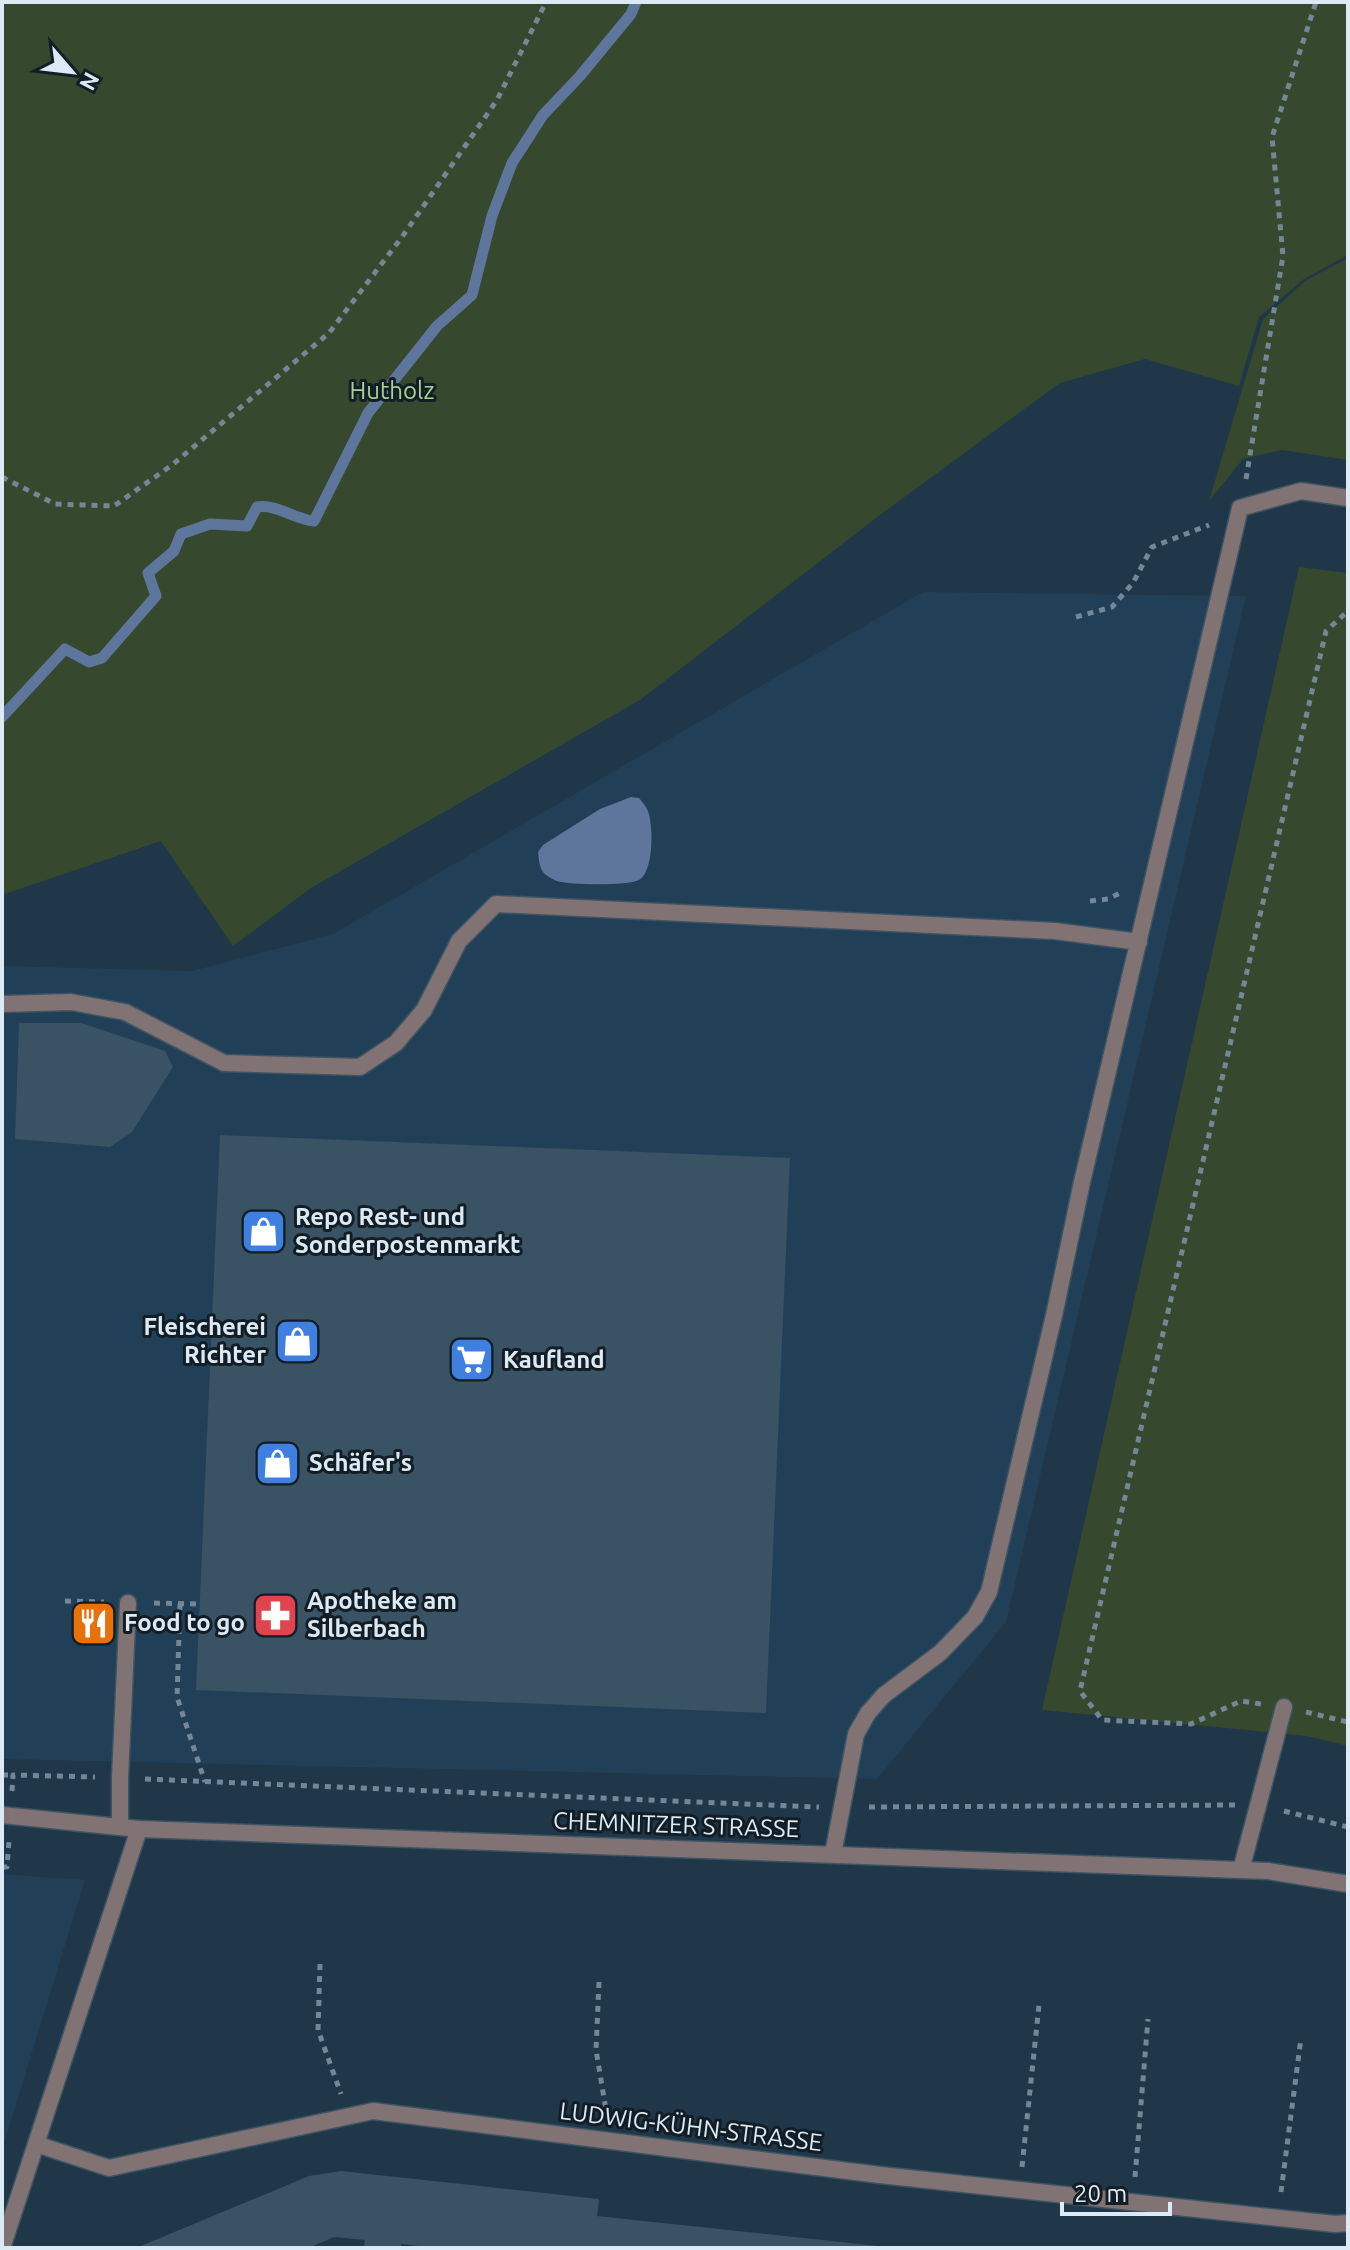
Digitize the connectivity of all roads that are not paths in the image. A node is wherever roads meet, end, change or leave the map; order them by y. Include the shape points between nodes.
1 (1348, 498) edge
2 (1139, 942) junction
3 (2, 1004) edge
4 (128, 1603) dead end
5 (1284, 1707) road end
6 (6, 1815) edge
7 (120, 1827) junction
8 (139, 1829) junction
9 (833, 1854) junction
10 (1241, 1870) junction
11 (1348, 1884) edge
12 (36, 2144) junction
13 (1348, 2223) edge
14 (2, 2248) edge

1 - 2 street via 1301,491 1240,508
2 - 3 street via 1055,931 496,904 459,941 424,1010 396,1043 360,1067 224,1063 125,1012 71,1002
2 - 9 street via 989,1592 975,1617 940,1653 868,1713 856,1734
4 - 7 street
5 - 10 street
6 - 7 street, CHEMNITZER STRASSE
7 - 8 street, CHEMNITZER STRASSE
8 - 9 street, CHEMNITZER STRASSE
8 - 12 street
9 - 10 street, CHEMNITZER STRASSE
10 - 11 street, CHEMNITZER STRASSE
12 - 13 street, LUDWIG-KÜHN-STRASSE via 109,2168 373,2111 880,2175
12 - 14 street

